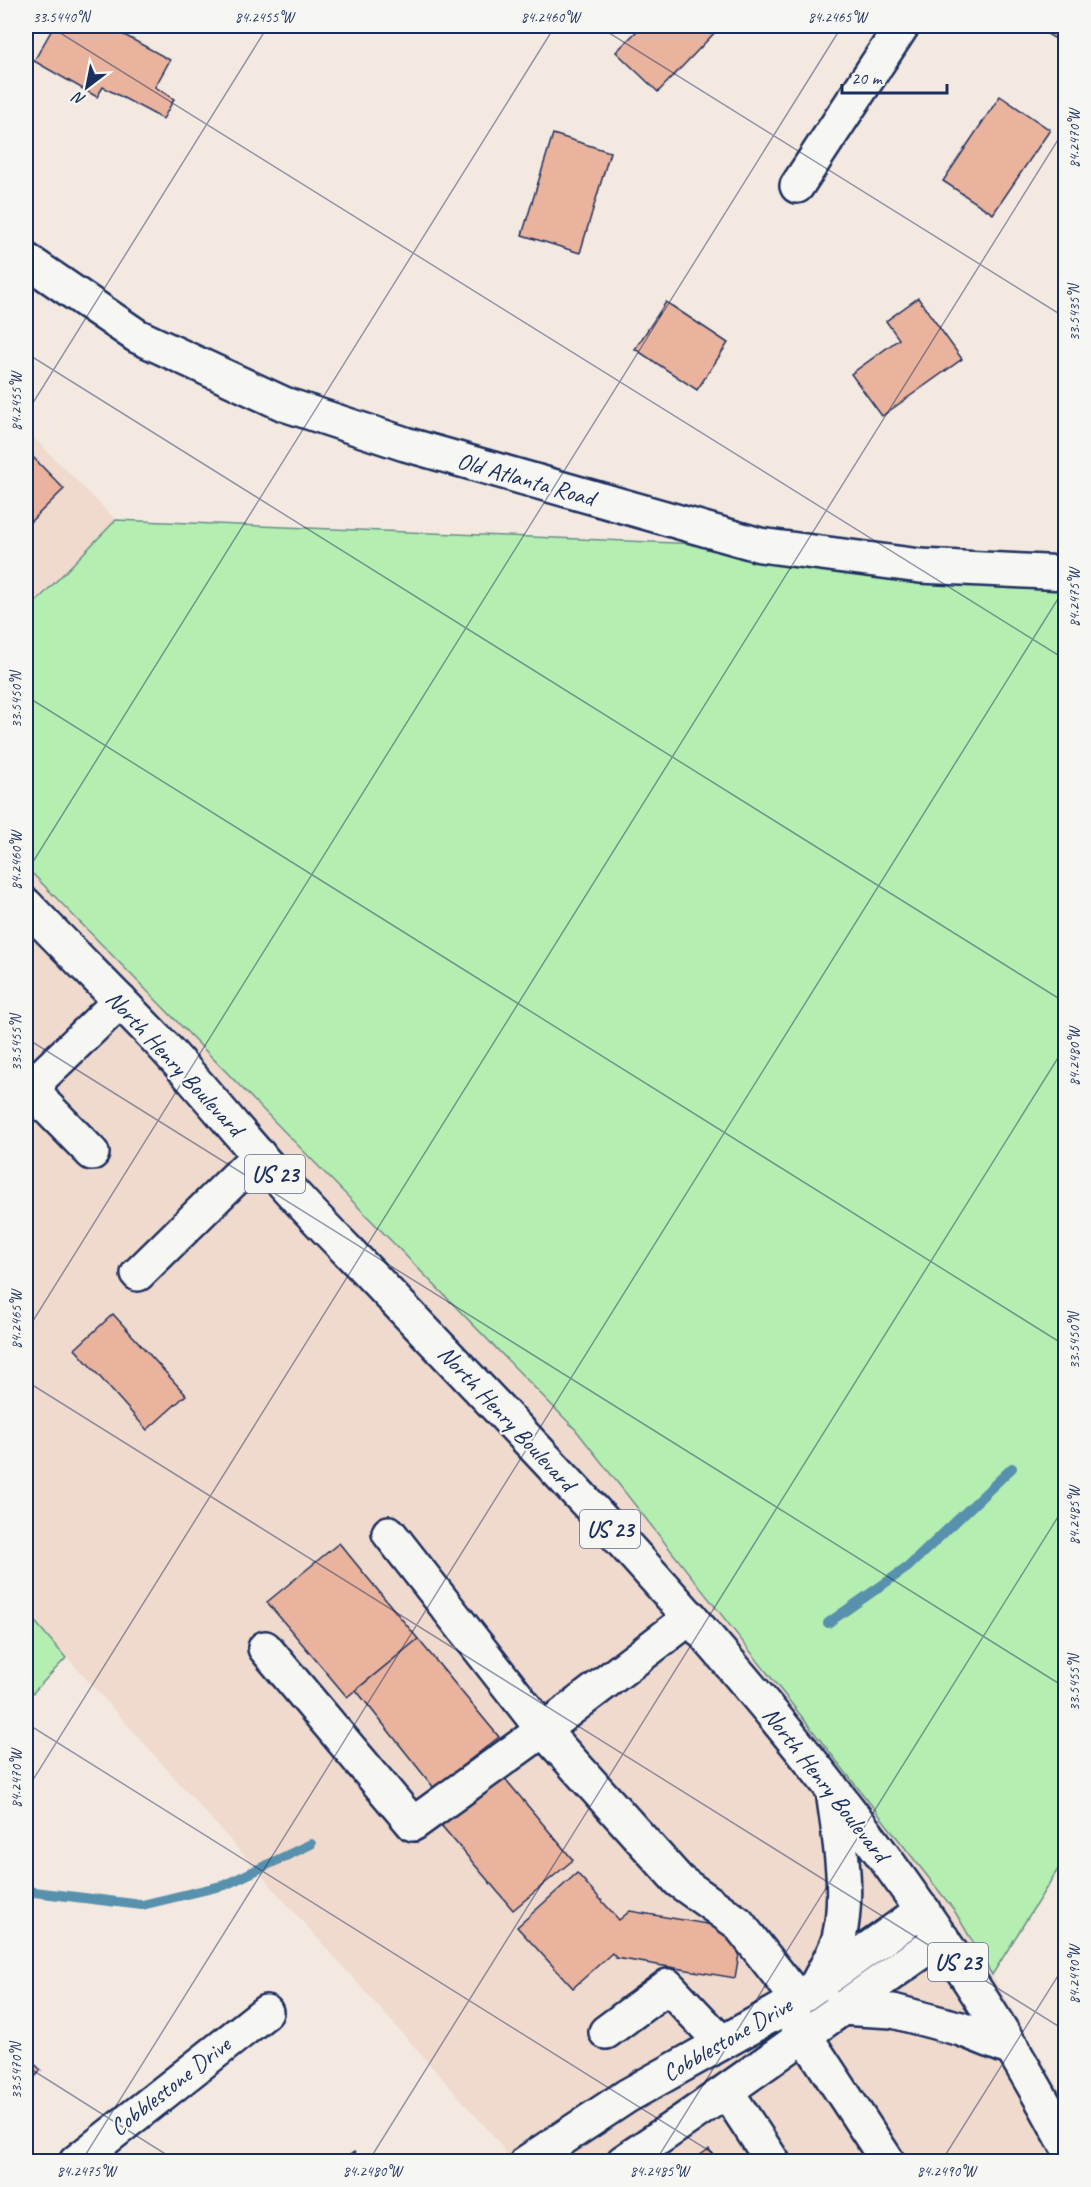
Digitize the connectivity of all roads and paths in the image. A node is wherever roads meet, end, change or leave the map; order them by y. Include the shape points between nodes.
1 (902, 26) edge
2 (797, 186) dead end
3 (26, 260) edge
4 (1065, 573) edge
5 (26, 905) edge
6 (120, 1001) junction
7 (92, 1153) dead end
8 (259, 1155) junction
9 (138, 1274) dead end
10 (389, 1533) dead end
11 (691, 1617) junction
12 (265, 1648) dead end
13 (543, 1730) junction
14 (832, 1791) junction
15 (923, 1910) junction
16 (942, 1938) junction
17 (801, 2006) junction
18 (840, 2008) junction
19 (266, 2012) dead end
20 (606, 2032) dead end
21 (722, 2043) junction
22 (1014, 2050) junction
23 (727, 2092) junction
24 (1065, 2144) edge
25 (76, 2162) edge
26 (526, 2162) edge
27 (623, 2162) edge
28 (773, 2162) edge
29 (888, 2162) edge

1 - 2 main road
3 - 4 main road, Old Atlanta Road via 137,336 284,404 405,444 760,545 920,566
5 - 6 main road, North Henry Boulevard / US 23
6 - 7 main road via 41,1077 37,1091 44,1104
6 - 8 main road, North Henry Boulevard / US 23
8 - 9 main road
8 - 11 main road, North Henry Boulevard / US 23
10 - 13 main road
11 - 13 main road
11 - 14 main road, North Henry Boulevard / US 23
12 - 13 main road via 413,1824
13 - 17 main road via 679,1881 738,1923
14 - 15 main road, North Henry Boulevard / US 23
14 - 17 main road via 841,1856 839,1939
15 - 16 main road, North Henry Boulevard / US 23
15 - 17 main road, Cobblestone Drive
16 - 18 main road, Cobblestone Drive
16 - 22 main road, North Henry Boulevard / US 23
17 - 18 main road, Cobblestone Drive
17 - 21 main road, Cobblestone Drive
17 - 23 main road, Cobblestone Drive
17 - 29 main road
18 - 22 main road via 893,2010 962,2029
19 - 25 main road, Cobblestone Drive
20 - 21 main road via 668,1986
21 - 26 main road, Cobblestone Drive via 627,2096
22 - 24 main road, North Henry Boulevard / US 23
23 - 27 main road, Cobblestone Drive
23 - 28 main road

